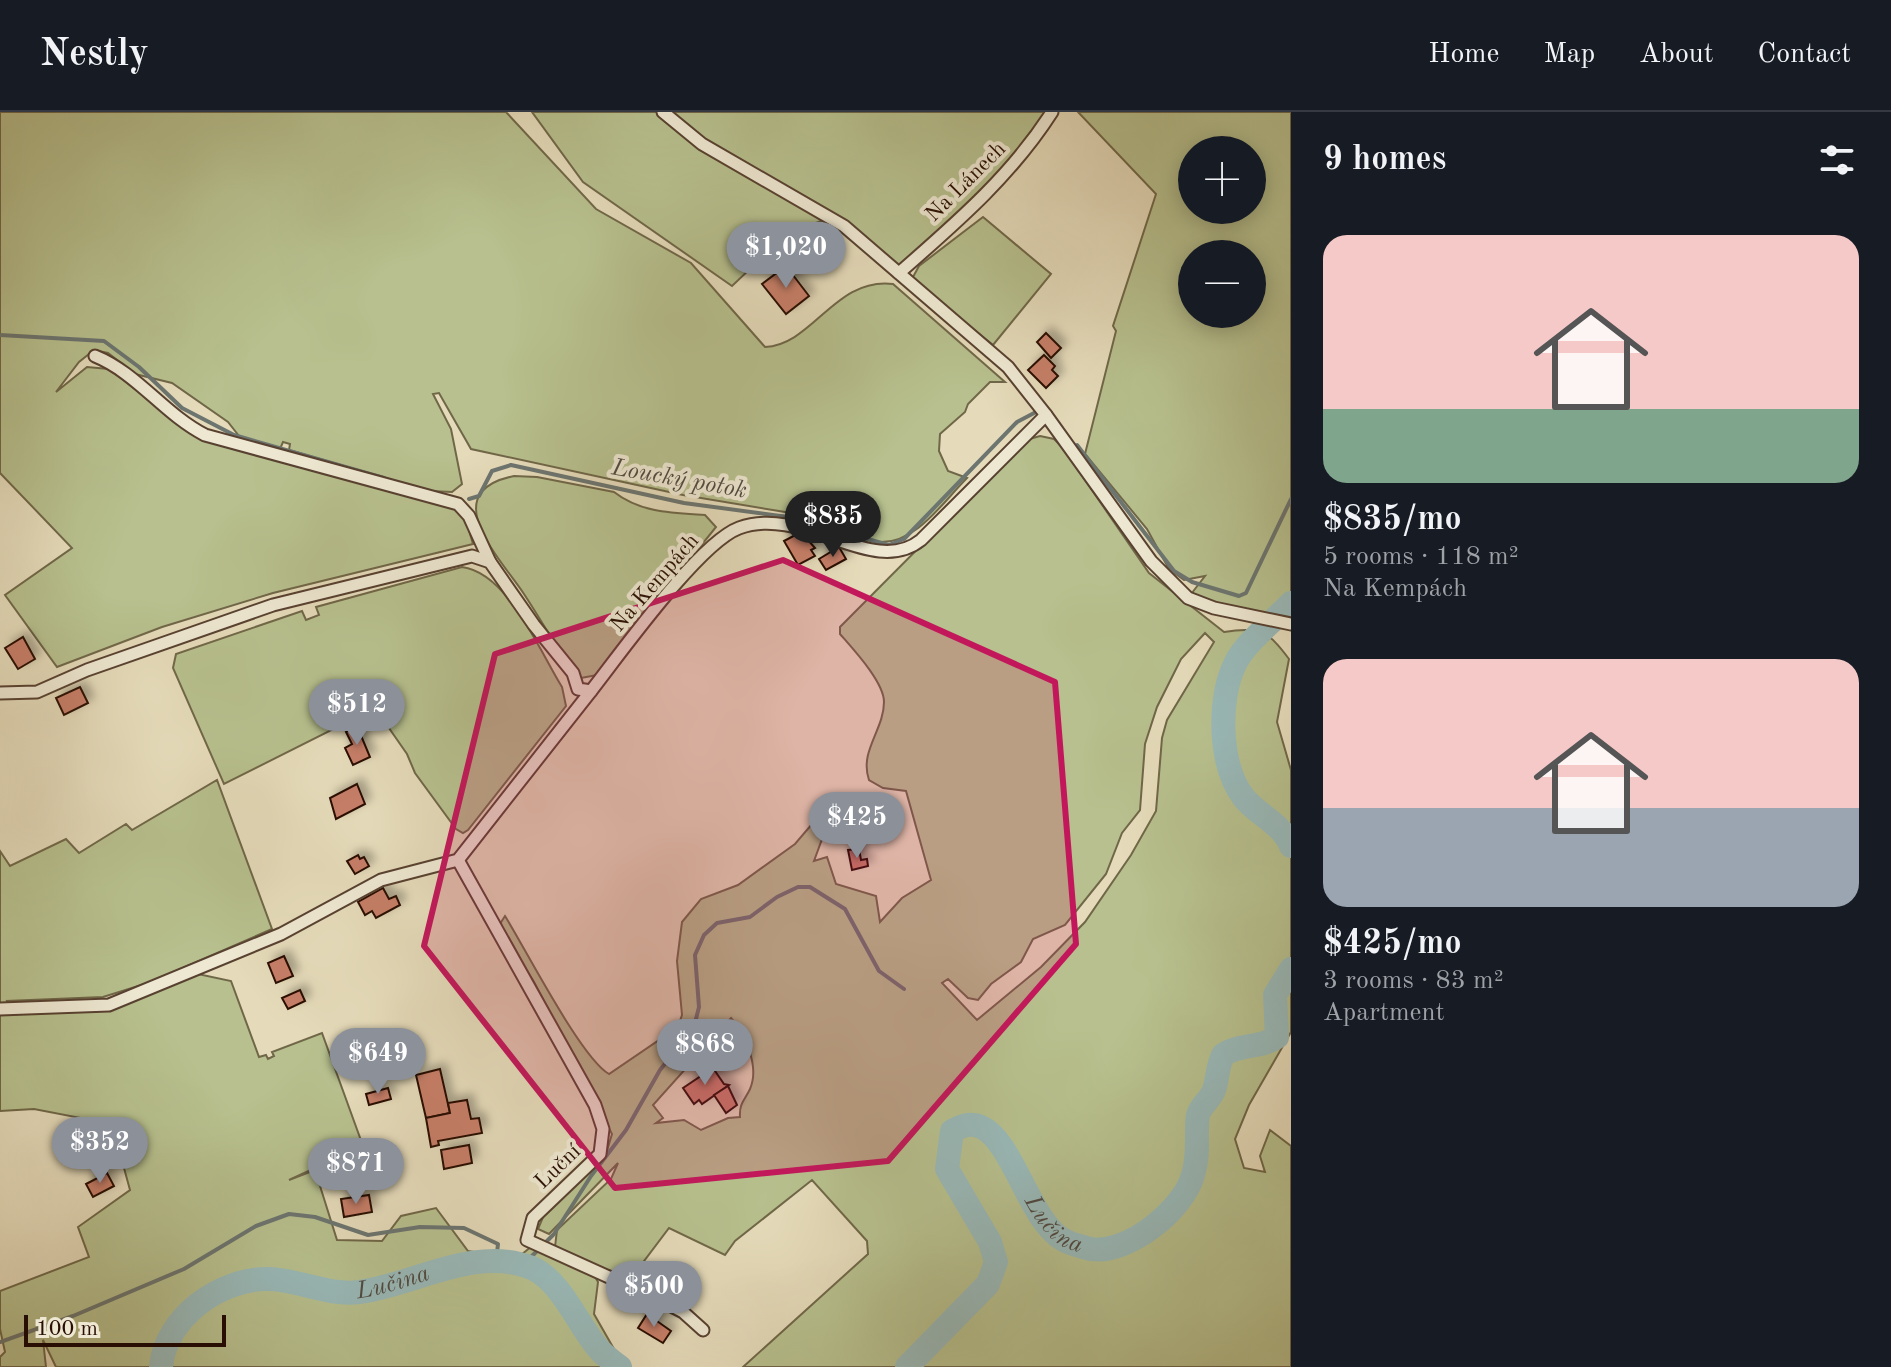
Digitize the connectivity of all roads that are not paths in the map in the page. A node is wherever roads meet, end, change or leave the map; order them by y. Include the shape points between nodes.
1 (663, 112) edge
2 (1052, 112) edge
3 (899, 273) junction
4 (95, 356) dead end
5 (1046, 415) junction
6 (490, 562) junction
7 (1291, 624) edge
8 (591, 691) junction
9 (0, 693) edge
10 (458, 860) junction
11 (0, 1009) edge
12 (703, 1330) dead end

1 - 3 street via 702,144 844,226
2 - 3 street, Na Lánech via 977,206
3 - 5 street via 1008,367
4 - 6 street via 205,435 458,504
5 - 7 street via 1151,561 1188,598
5 - 8 street, Na Kempách via 921,540 899,552 861,548 794,525 737,529 718,541 663,599
6 - 8 street via 573,673 578,689
6 - 9 street via 472,556 273,605 37,692
8 - 10 street
10 - 11 street via 381,880 281,934 109,1005
10 - 12 street, Luční via 595,1105 603,1129 600,1154 533,1218 527,1240 664,1302

